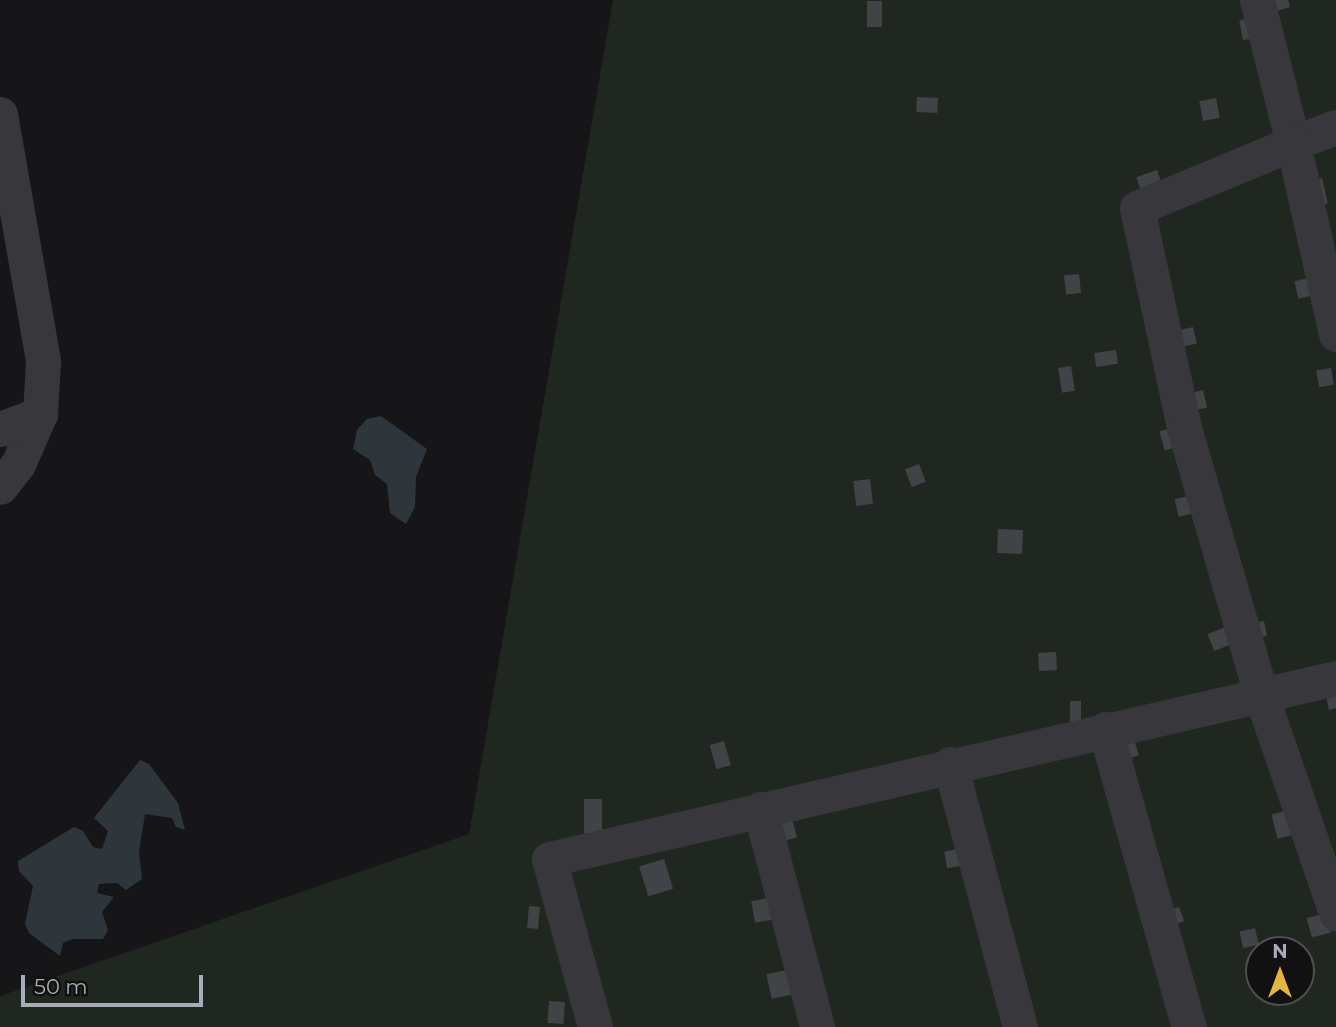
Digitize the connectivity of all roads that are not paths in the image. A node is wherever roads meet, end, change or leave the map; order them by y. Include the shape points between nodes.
1 (1256, 0) edge
2 (0, 114) edge
3 (1336, 127) edge
4 (1293, 143) junction
5 (8, 218) edge
6 (1336, 334) edge
7 (40, 414) junction
8 (0, 429) edge
9 (0, 487) edge
10 (1336, 678) edge
11 (1261, 695) junction
12 (1105, 729) junction
13 (950, 764) junction
14 (760, 809) junction
15 (1336, 913) edge
16 (595, 1027) edge
17 (817, 1027) edge
18 (1020, 1027) edge
19 (1189, 1027) edge

1 - 4 street
2 - 5 street
3 - 4 street
4 - 6 street
4 - 11 street via 1137,208 1185,431
5 - 7 street via 43,361
7 - 8 street
7 - 9 street via 18,464
10 - 11 street
11 - 12 street
11 - 15 street
12 - 13 street
12 - 19 street
13 - 14 street
13 - 18 street
14 - 16 street via 549,859
14 - 17 street

